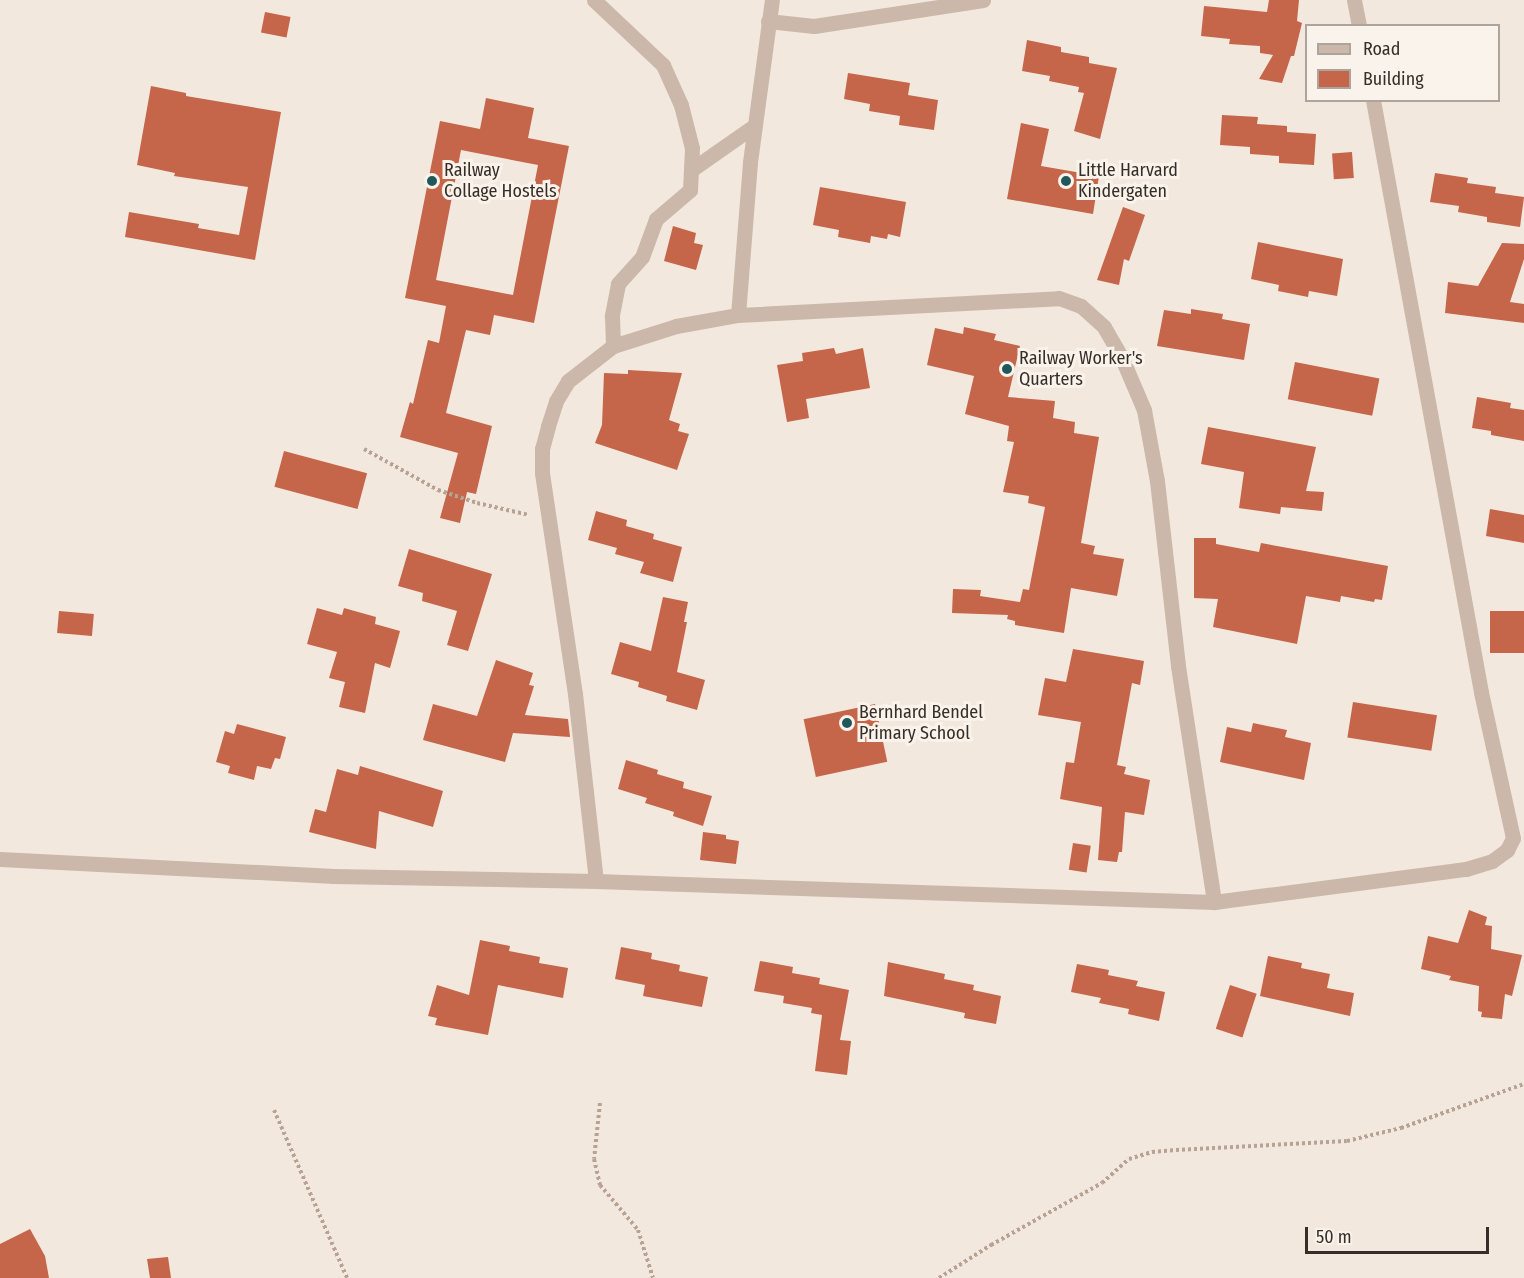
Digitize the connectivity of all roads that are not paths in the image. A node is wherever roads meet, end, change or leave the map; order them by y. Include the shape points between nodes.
1 (594, 0) edge
2 (772, 0) edge
3 (983, 0) edge
4 (1354, 0) edge
5 (768, 21) junction
6 (1359, 24) edge
7 (1373, 102) edge
8 (754, 126) junction
9 (691, 170) junction
10 (738, 315) junction
11 (613, 346) junction
12 (0, 859) edge
13 (596, 881) junction
14 (1214, 902) junction

1 - 9 street via 663,65 681,105 692,148
2 - 5 street
3 - 5 street via 814,26
4 - 6 street
5 - 8 street
7 - 14 street via 1481,692 1513,838 1507,850 1492,861 1466,869
8 - 9 street
8 - 10 street
9 - 11 street via 690,190 656,219 642,257 618,284 612,316
10 - 11 street via 676,326
10 - 14 street via 1059,298 1081,306 1104,327 1144,410
11 - 13 street via 568,381 556,401 542,449 544,496 551,518 575,694
12 - 13 street via 334,876
13 - 14 street

